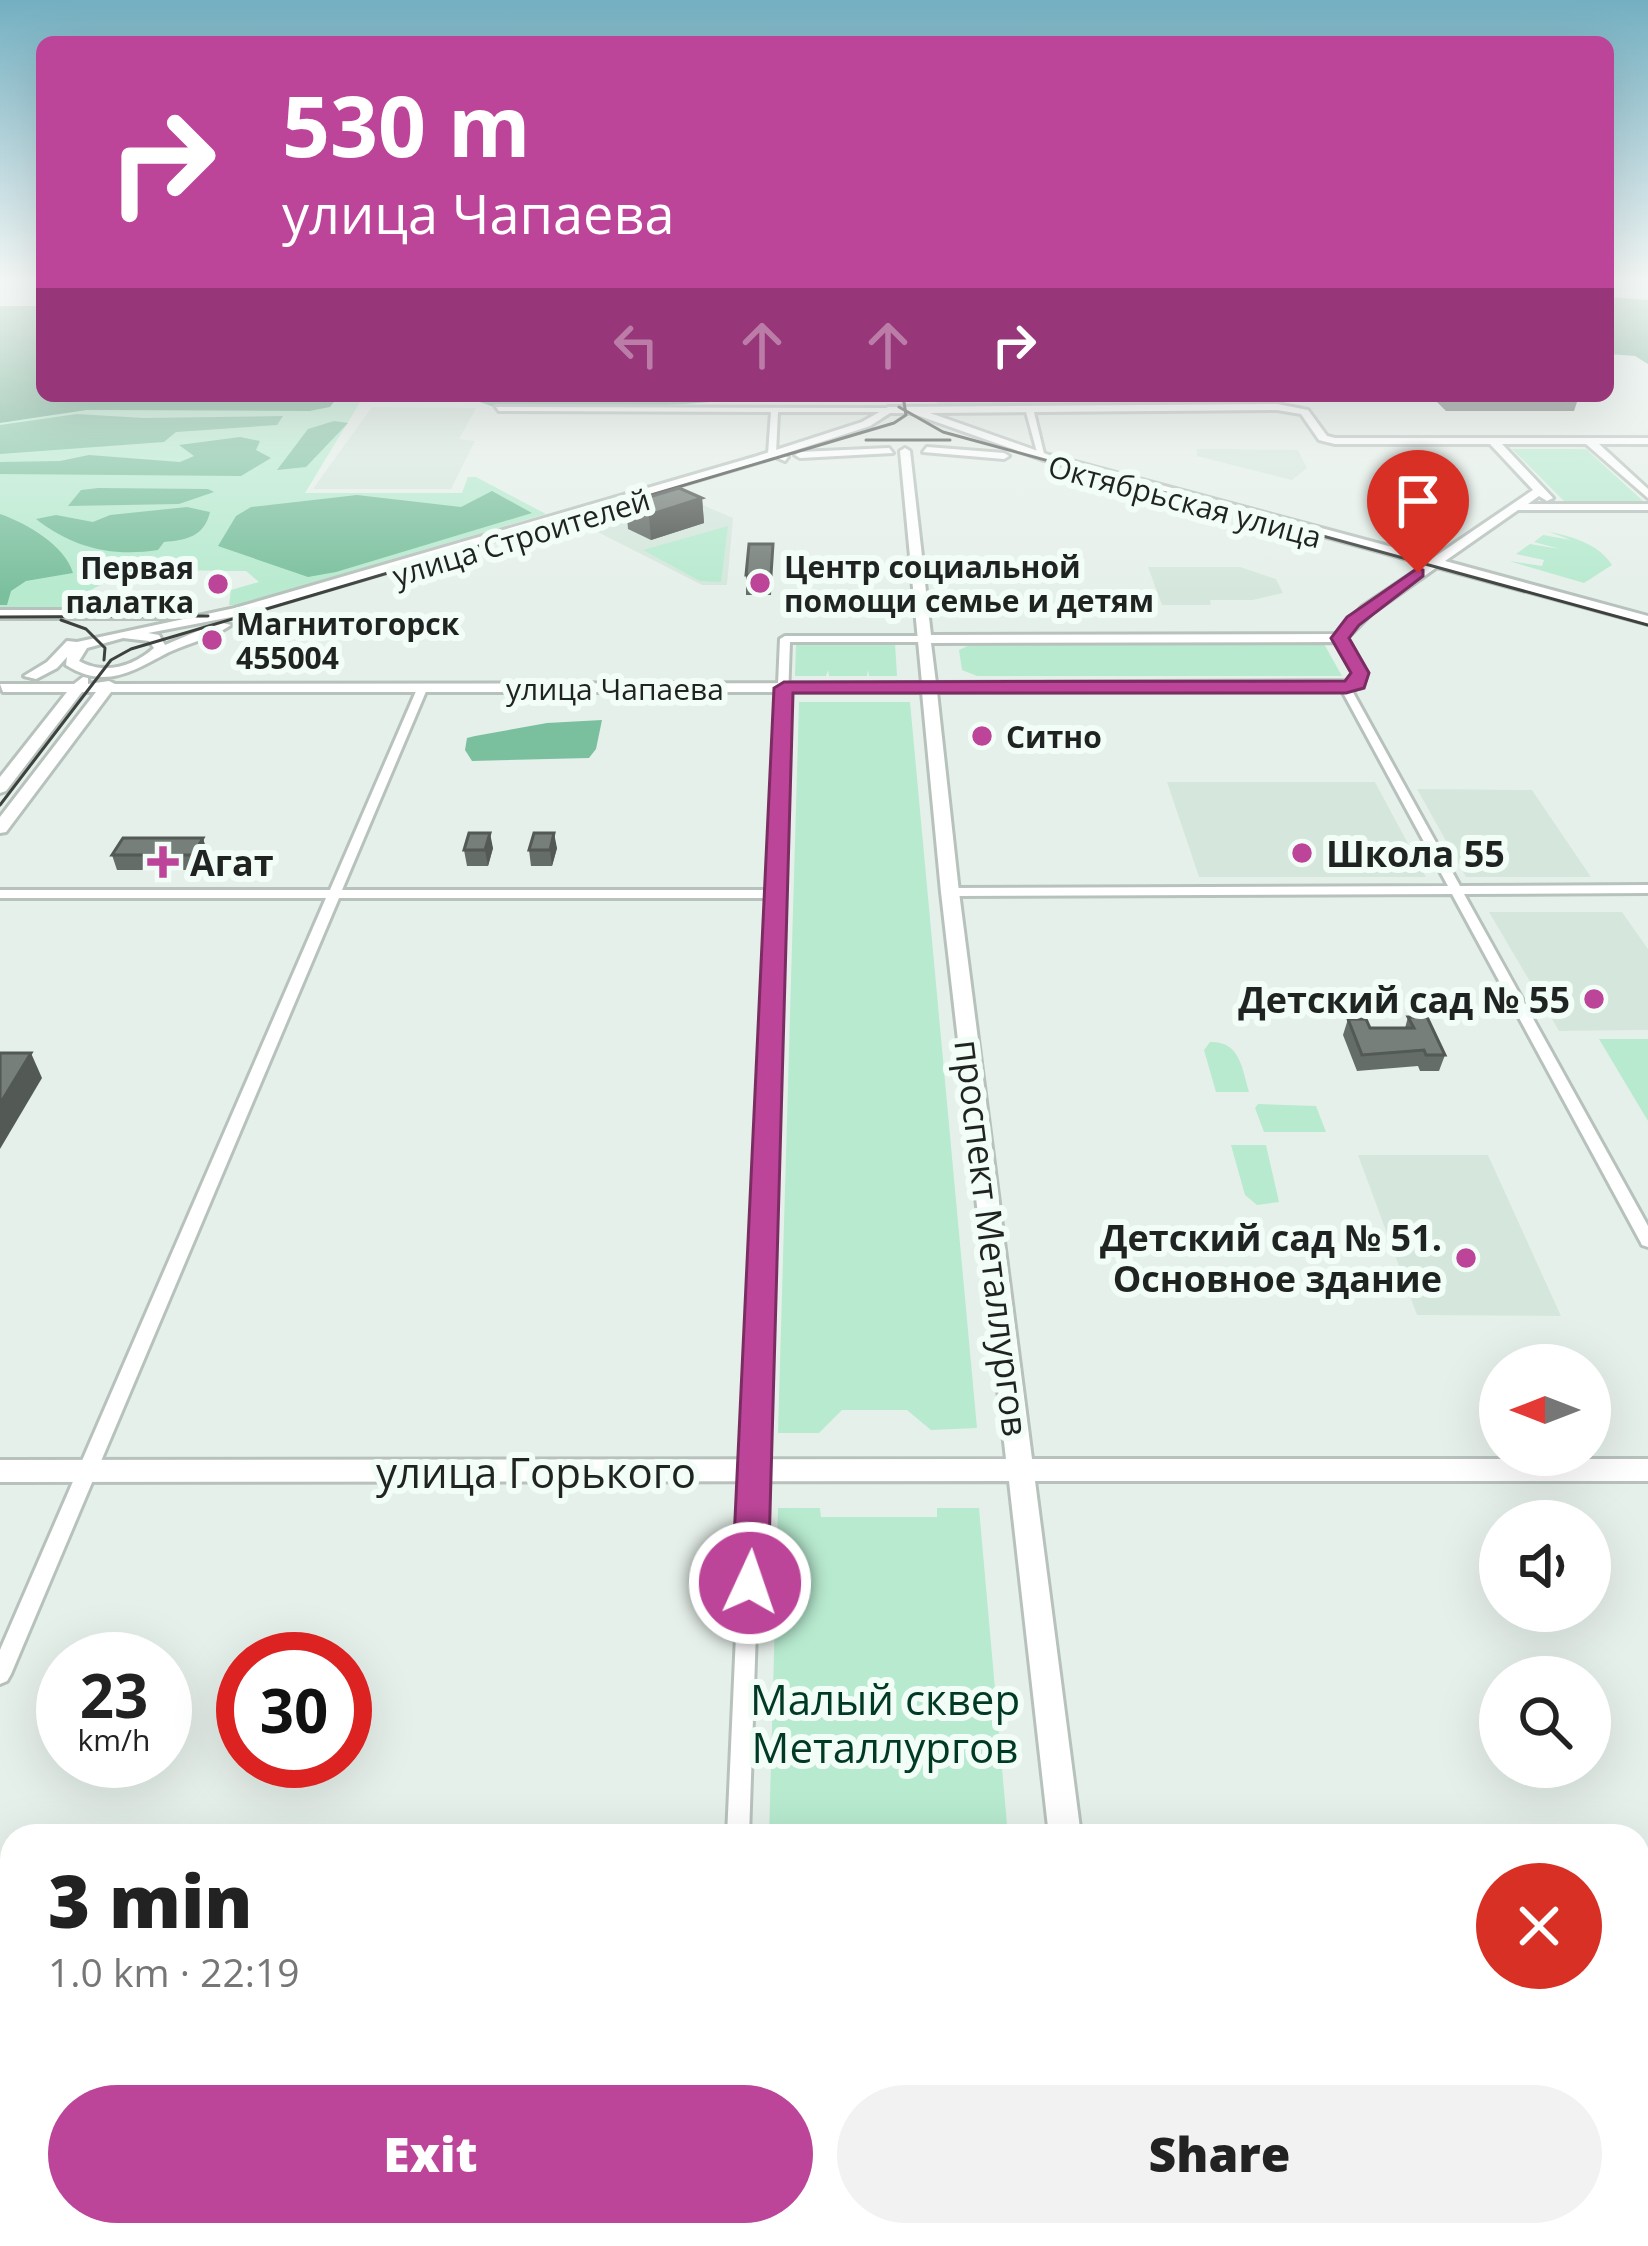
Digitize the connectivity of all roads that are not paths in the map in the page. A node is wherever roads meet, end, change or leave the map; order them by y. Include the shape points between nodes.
1 (888, 402) edge
2 (909, 402) edge
3 (958, 408) junction
4 (1029, 408) junction
5 (499, 410) dead end
6 (775, 410) junction
7 (888, 410) junction
8 (912, 410) junction
9 (866, 424) junction
10 (950, 427) junction
11 (1494, 442) junction
12 (1590, 442) junction
13 (1648, 442) edge
14 (927, 450) junction
15 (897, 451) junction
16 (1042, 456) junction
17 (778, 457) junction
18 (1540, 490) junction
19 (1646, 506) edge
20 (1516, 507) junction
21 (1556, 507) junction
22 (1430, 564) junction
23 (72, 614) junction
24 (230, 614) junction
25 (0, 619) edge
26 (1648, 623) edge
27 (1340, 638) junction
28 (925, 639) junction
29 (175, 644) junction
30 (72, 648) junction
31 (151, 650) junction
32 (116, 671) junction
33 (90, 673) junction
34 (1346, 687) junction
35 (1, 688) edge
36 (784, 688) junction
37 (930, 688) junction
38 (77, 689) junction
39 (106, 689) junction
40 (181, 689) junction
41 (422, 689) junction
42 (0, 788) edge
43 (0, 828) edge
44 (1648, 889) edge
45 (1458, 890) junction
46 (950, 892) junction
47 (334, 893) junction
48 (0, 894) edge
49 (778, 894) junction
50 (1648, 1241) edge
51 (755, 1470) junction
52 (1022, 1470) junction
53 (1648, 1470) edge
54 (0, 1471) edge
55 (87, 1471) junction
56 (0, 1674) edge
57 (740, 1824) edge
58 (1064, 1824) edge

1 - 7 street
2 - 8 street
3 - 4 street
3 - 8 street
3 - 10 street
4 - 11 street via 1282,407 1307,415 1331,441
4 - 16 street, Октябрьская улица
5 - 6 street
6 - 7 street
6 - 17 street
7 - 8 street
7 - 9 street
8 - 10 street
9 - 15 street via 869,441
9 - 17 street, улица Строителей
10 - 14 street via 949,440
10 - 16 street, Октябрьская улица
11 - 12 street
11 - 18 street
12 - 13 street
12 - 19 street
14 - 15 street
14 - 22 street, Октябрьская улица via 1028,459
15 - 17 street, улица Строителей
15 - 28 street, проспект Металлургов
16 - 22 street, Октябрьская улица
17 - 24 street, улица Строителей
17 - 29 street, улица Строителей
18 - 20 street
18 - 21 street
19 - 21 street
20 - 21 street
20 - 22 street
22 - 26 street, Октябрьская улица
22 - 27 street
23 - 24 street
23 - 25 street
23 - 31 street
24 - 31 street, улица Строителей
25 - 30 street via 75,628
27 - 28 street
27 - 34 street via 1360,673 1358,684
28 - 36 street via 785,639
28 - 37 street, проспект Металлургов
29 - 31 street
29 - 31 street, улица Строителей
30 - 31 street via 123,634
30 - 33 street via 73,665
30 - 35 street
31 - 32 street
31 - 40 street, улица Чапаева
32 - 33 street
32 - 39 street
33 - 35 street
33 - 38 street
34 - 37 street, улица Чапаева
34 - 45 street
35 - 38 street, улица Чапаева
36 - 37 street, улица Чапаева
36 - 41 street, улица Чапаева
36 - 49 street
37 - 46 street, проспект Металлургов
38 - 39 street, улица Чапаева
38 - 42 street
39 - 40 street, улица Чапаева
39 - 43 street
40 - 41 street, улица Чапаева
41 - 47 street
44 - 45 street
45 - 46 street
45 - 50 street
46 - 52 street, проспект Металлургов
47 - 48 street
47 - 49 street
47 - 55 street
49 - 51 street
51 - 52 street, улица Горького
51 - 55 street, улица Горького
51 - 57 street
52 - 53 street, улица Горького
52 - 58 street, проспект Металлургов
54 - 55 street, улица Горького
55 - 56 street

